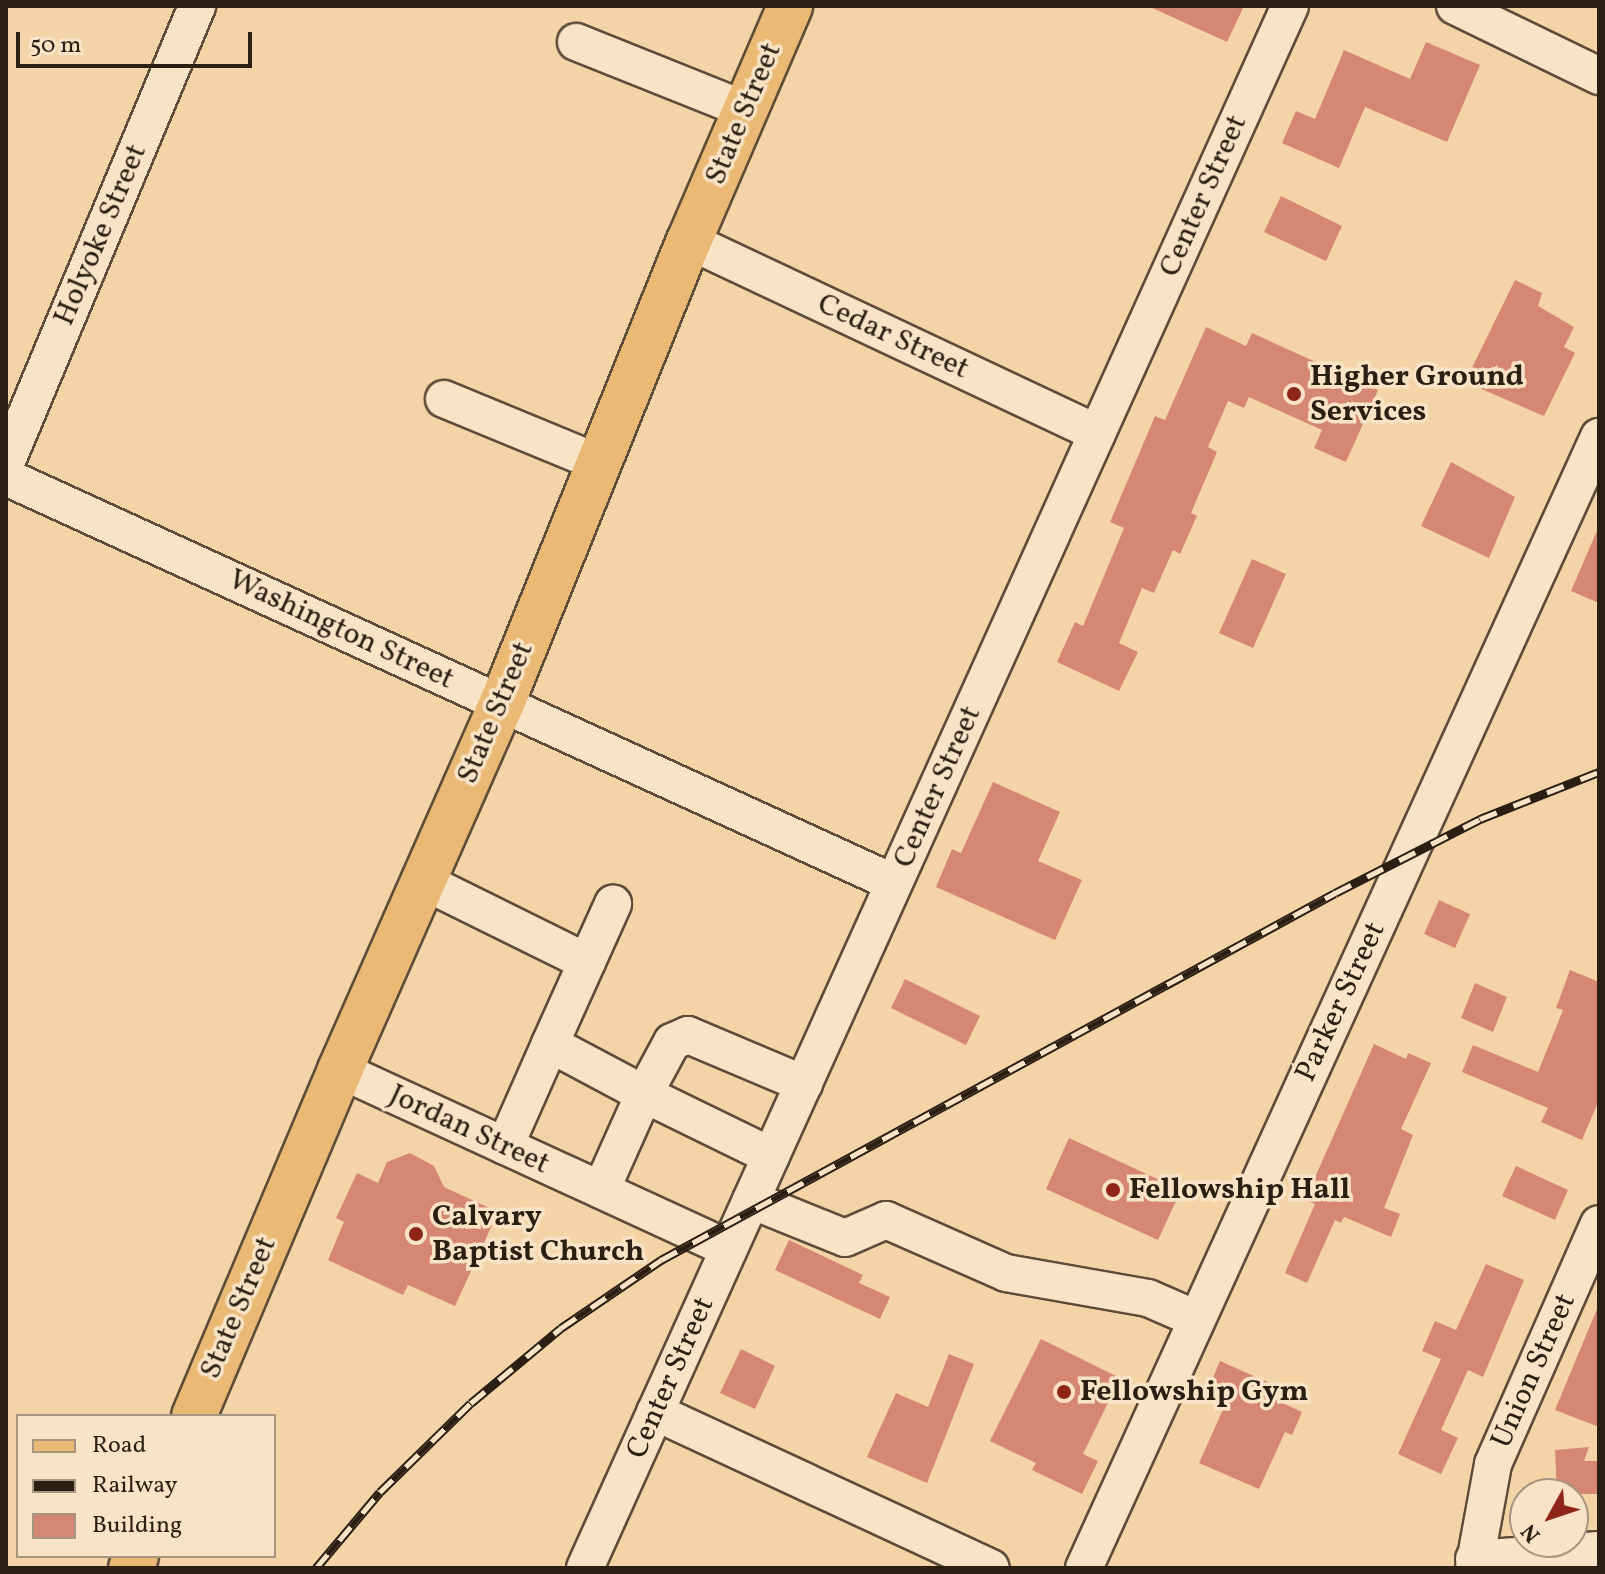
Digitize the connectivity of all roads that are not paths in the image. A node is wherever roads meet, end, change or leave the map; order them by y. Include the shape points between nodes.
1 (197, 6) edge
2 (790, 6) edge
3 (1290, 6) edge
4 (1455, 6) edge
5 (576, 42) dead end
6 (1599, 76) edge
7 (746, 110) junction
8 (689, 241) junction
9 (444, 399) dead end
10 (1097, 433) junction
11 (1599, 437) edge
12 (6, 463) edge
13 (599, 463) junction
14 (6, 477) edge
15 (502, 703) junction
16 (423, 881) junction
17 (894, 883) junction
18 (613, 904) dead end
19 (587, 962) junction
20 (550, 1044) junction
21 (340, 1070) junction
22 (804, 1084) junction
23 (644, 1094) junction
24 (505, 1146) junction
25 (771, 1156) junction
26 (601, 1190) junction
27 (751, 1200) junction
28 (1599, 1224) edge
29 (729, 1249) junction
30 (1196, 1319) junction
31 (655, 1412) junction
32 (195, 1414) edge
33 (1599, 1550) edge
34 (1474, 1563) edge
35 (585, 1568) edge
36 (991, 1568) edge
37 (1084, 1568) edge

1 - 12 street, Holyoke Street
2 - 7 main road, State Street
3 - 10 street, Center Street
4 - 6 street
5 - 7 street
7 - 8 main road, State Street
8 - 10 street, Cedar Street
8 - 13 main road, State Street
9 - 13 street
10 - 17 street, Center Street
11 - 30 street, Parker Street
13 - 15 main road, State Street
14 - 15 street, Washington Street
15 - 16 main road, State Street
15 - 17 street, Washington Street
16 - 19 street
16 - 21 main road, State Street
17 - 22 street, Center Street
18 - 19 street
19 - 20 street
20 - 23 street
20 - 24 street
21 - 24 street, Jordan Street
21 - 32 main road, State Street
22 - 23 street via 688,1035 672,1042
22 - 25 street, Center Street
23 - 25 street
23 - 26 street
24 - 26 street, Jordan Street
25 - 27 street, Center Street
26 - 29 street, Jordan Street
27 - 29 street, Center Street
27 - 30 street via 845,1238 886,1220 1006,1273 1148,1298
28 - 34 street, Union Street via 1493,1464
29 - 31 street, Center Street
30 - 37 street, Parker Street
31 - 35 street, Center Street
31 - 36 street
33 - 34 street

